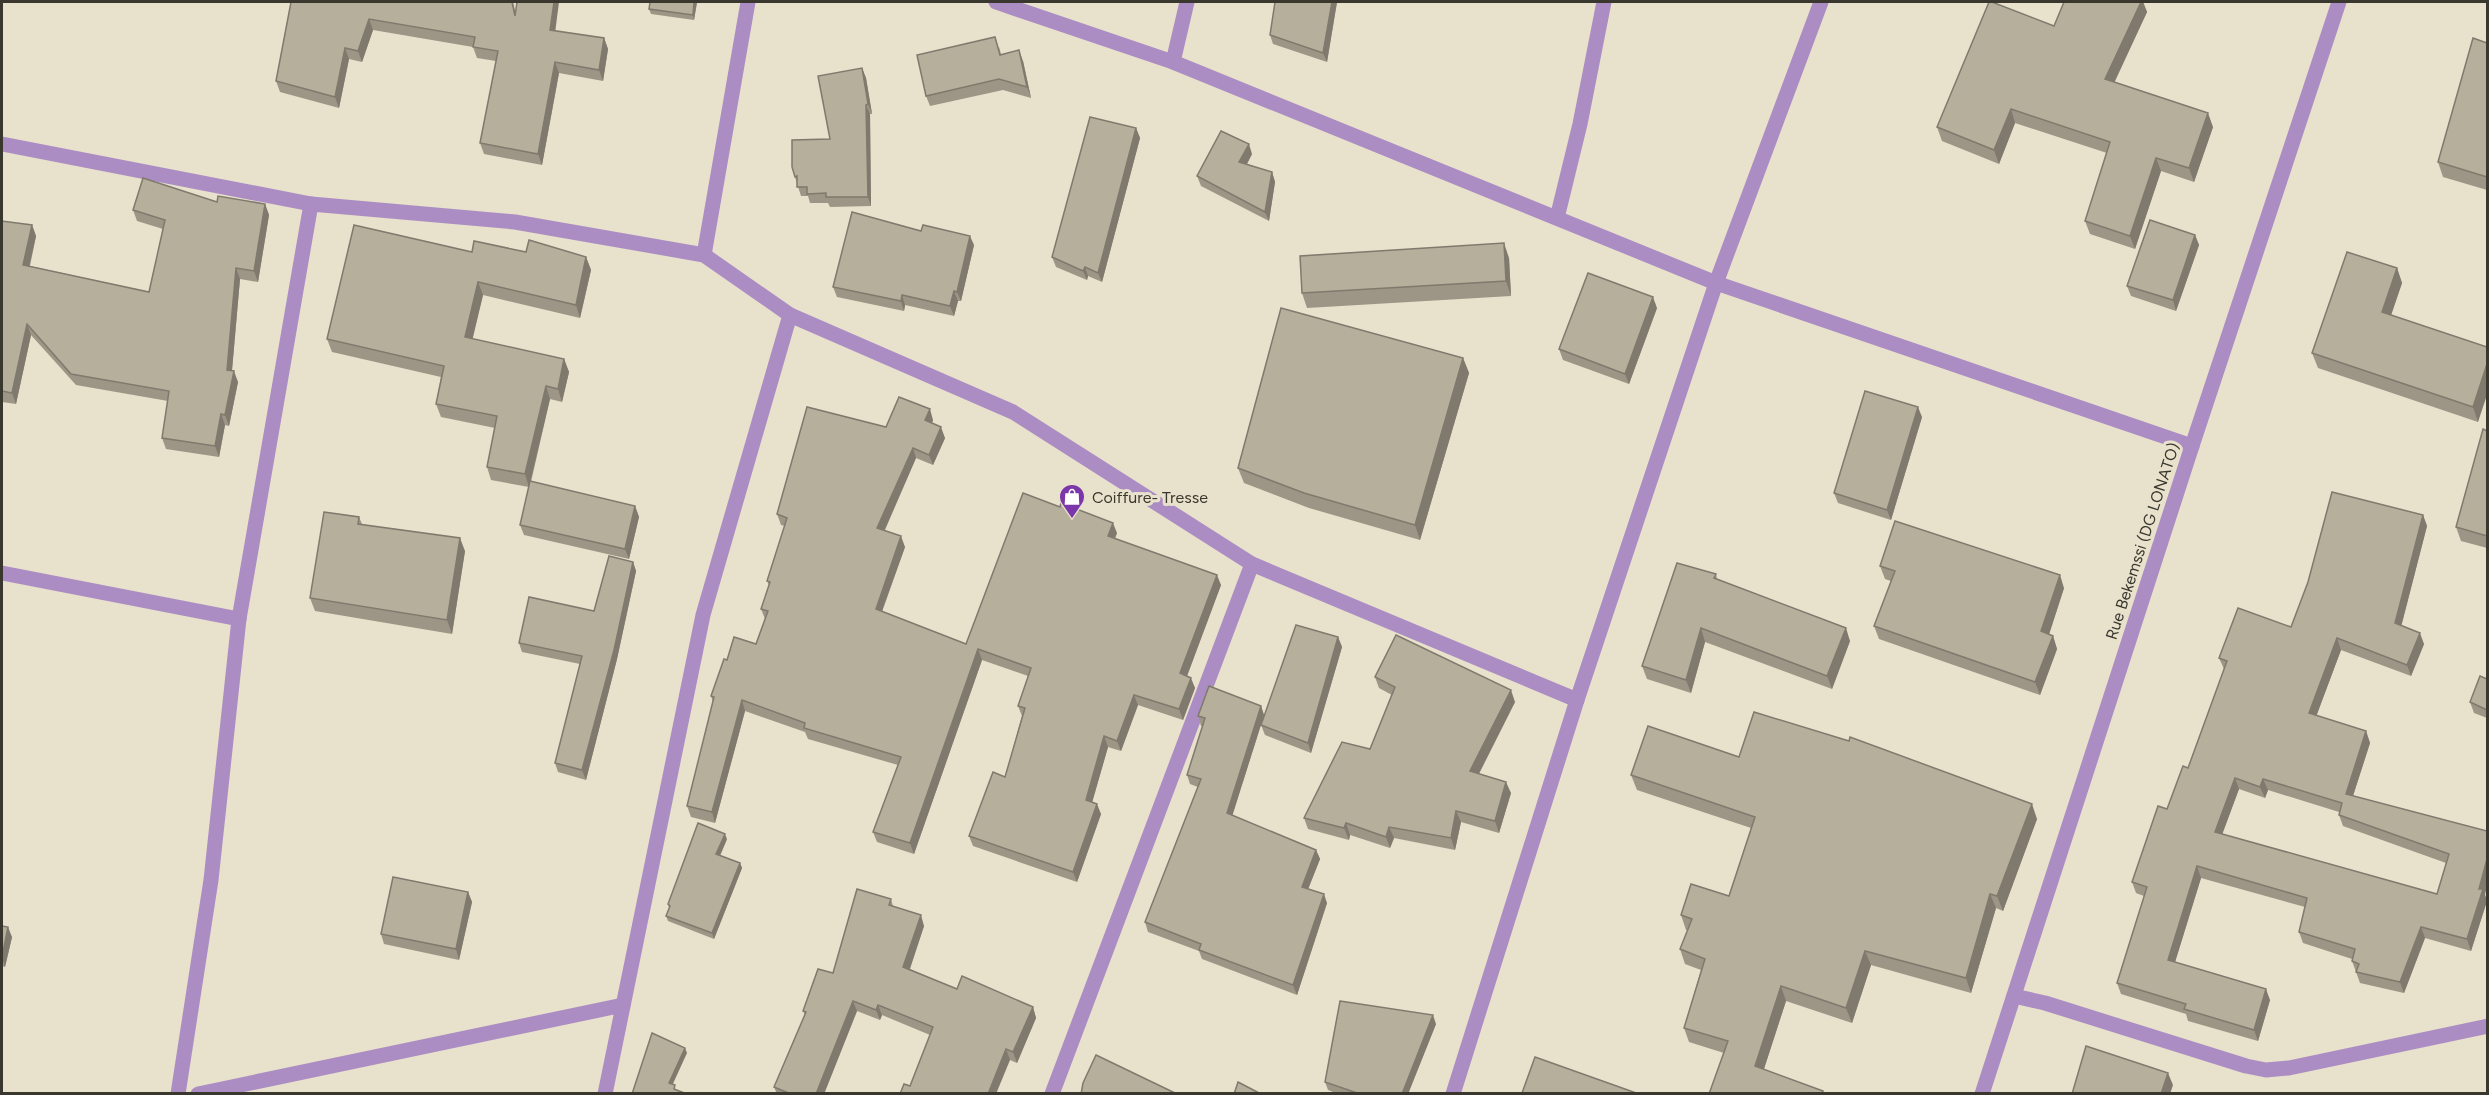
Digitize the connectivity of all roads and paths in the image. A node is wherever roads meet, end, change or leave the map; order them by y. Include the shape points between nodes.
1 (748, 2) edge
2 (996, 2) edge
3 (1187, 2) edge
4 (1604, 2) edge
5 (1821, 2) edge
6 (2340, 2) edge
7 (1173, 62) junction
8 (2, 144) edge
9 (311, 204) junction
10 (1557, 218) junction
11 (704, 255) junction
12 (1716, 283) junction
13 (790, 315) junction
14 (2192, 447) junction
15 (1252, 564) junction
16 (2, 573) edge
17 (239, 619) junction
18 (1577, 700) junction
19 (2014, 996) junction
20 (623, 1005) junction
21 (2487, 1026) edge
22 (178, 1094) edge
23 (198, 1094) edge
24 (605, 1094) edge
25 (1052, 1094) edge
26 (1453, 1094) edge
27 (1982, 1094) edge

1 - 11 street
2 - 7 street
3 - 7 street
4 - 10 street
5 - 12 street
6 - 14 street, Rue Bekemssi (DG LONATO)
7 - 10 street
8 - 9 street
9 - 11 street via 515,222
9 - 17 street
10 - 12 street
11 - 13 street
12 - 14 street
12 - 18 street
13 - 15 street via 1013,412
13 - 20 street via 704,615
14 - 19 street, Rue Bekemssi (DG LONATO)
15 - 18 street
15 - 25 street
16 - 17 street
17 - 22 street via 211,880
18 - 26 street
19 - 21 street via 2266,1070
19 - 27 street, Rue Bekemssi (DG LONATO)
20 - 23 street
20 - 24 street

